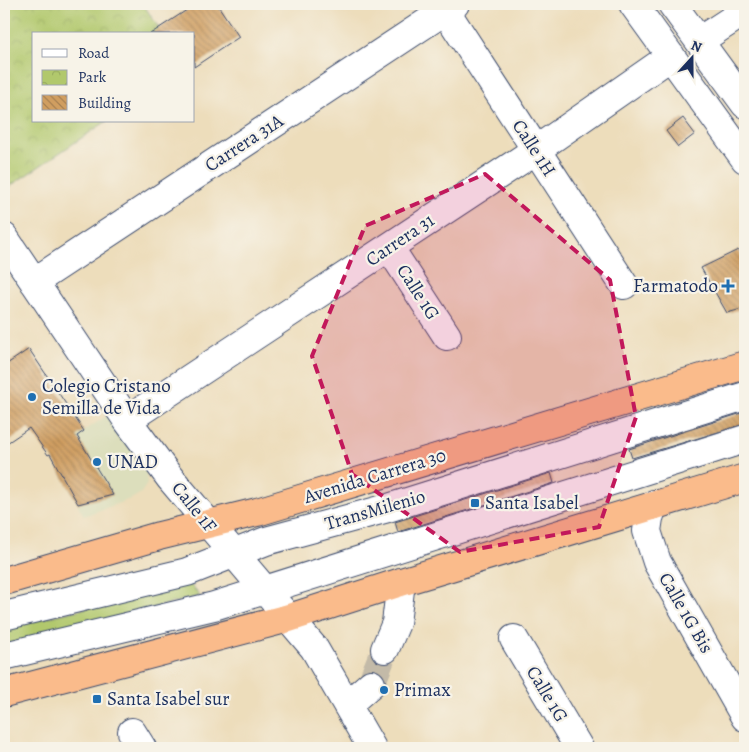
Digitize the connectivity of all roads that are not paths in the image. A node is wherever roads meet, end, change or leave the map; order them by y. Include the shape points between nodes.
1 (633, 4) edge
2 (672, 4) edge
3 (450, 7) edge
4 (745, 11) edge
5 (699, 41) junction
6 (671, 56) junction
7 (745, 104) edge
8 (536, 150) junction
9 (745, 159) edge
10 (4, 237) edge
11 (389, 247) junction
12 (34, 282) junction
13 (624, 285) dead end
14 (447, 336) dead end
15 (745, 365) edge
16 (745, 396) edge
17 (127, 420) junction
18 (745, 439) edge
19 (745, 478) edge
20 (654, 504) junction
21 (208, 524) junction
22 (233, 554) junction
23 (4, 581) edge
24 (400, 582) junction
25 (265, 591) junction
26 (4, 616) edge
27 (289, 618) junction
28 (514, 639) dead end
29 (385, 649) tunnel mouth
30 (4, 656) edge
31 (371, 684) tunnel mouth
32 (4, 693) edge
33 (347, 705) junction
34 (745, 717) edge
35 (372, 748) edge
36 (579, 748) edge

1 - 6 street
2 - 5 street
3 - 8 street, Calle 1H
3 - 12 street, Carrera 31A
4 - 5 street
5 - 7 street
6 - 8 street, Carrera 31
6 - 9 street
8 - 11 street, Carrera 31
8 - 13 street, Calle 1H
10 - 12 street, Calle 1F
11 - 14 street, Calle 1G
11 - 17 street, Carrera 31
12 - 17 street, Calle 1F
15 - 21 highway, Avenida Carrera 30
16 - 22 street, TransMilenio
17 - 21 street, Calle 1F
18 - 25 street
19 - 20 highway
20 - 24 highway
20 - 34 street, Calle 1G Bis via 647,531 657,562
21 - 22 street, Calle 1F
21 - 23 highway, Avenida Carrera 30
22 - 25 street, Calle 1F
22 - 26 street, TransMilenio via 187,572
24 - 27 highway
24 - 29 street via 396,623
25 - 27 street, Calle 1F
25 - 30 street
27 - 32 highway
27 - 33 street, Calle 1F via 314,648
28 - 36 street, Calle 1G
31 - 33 street
33 - 35 street, Calle 1F

